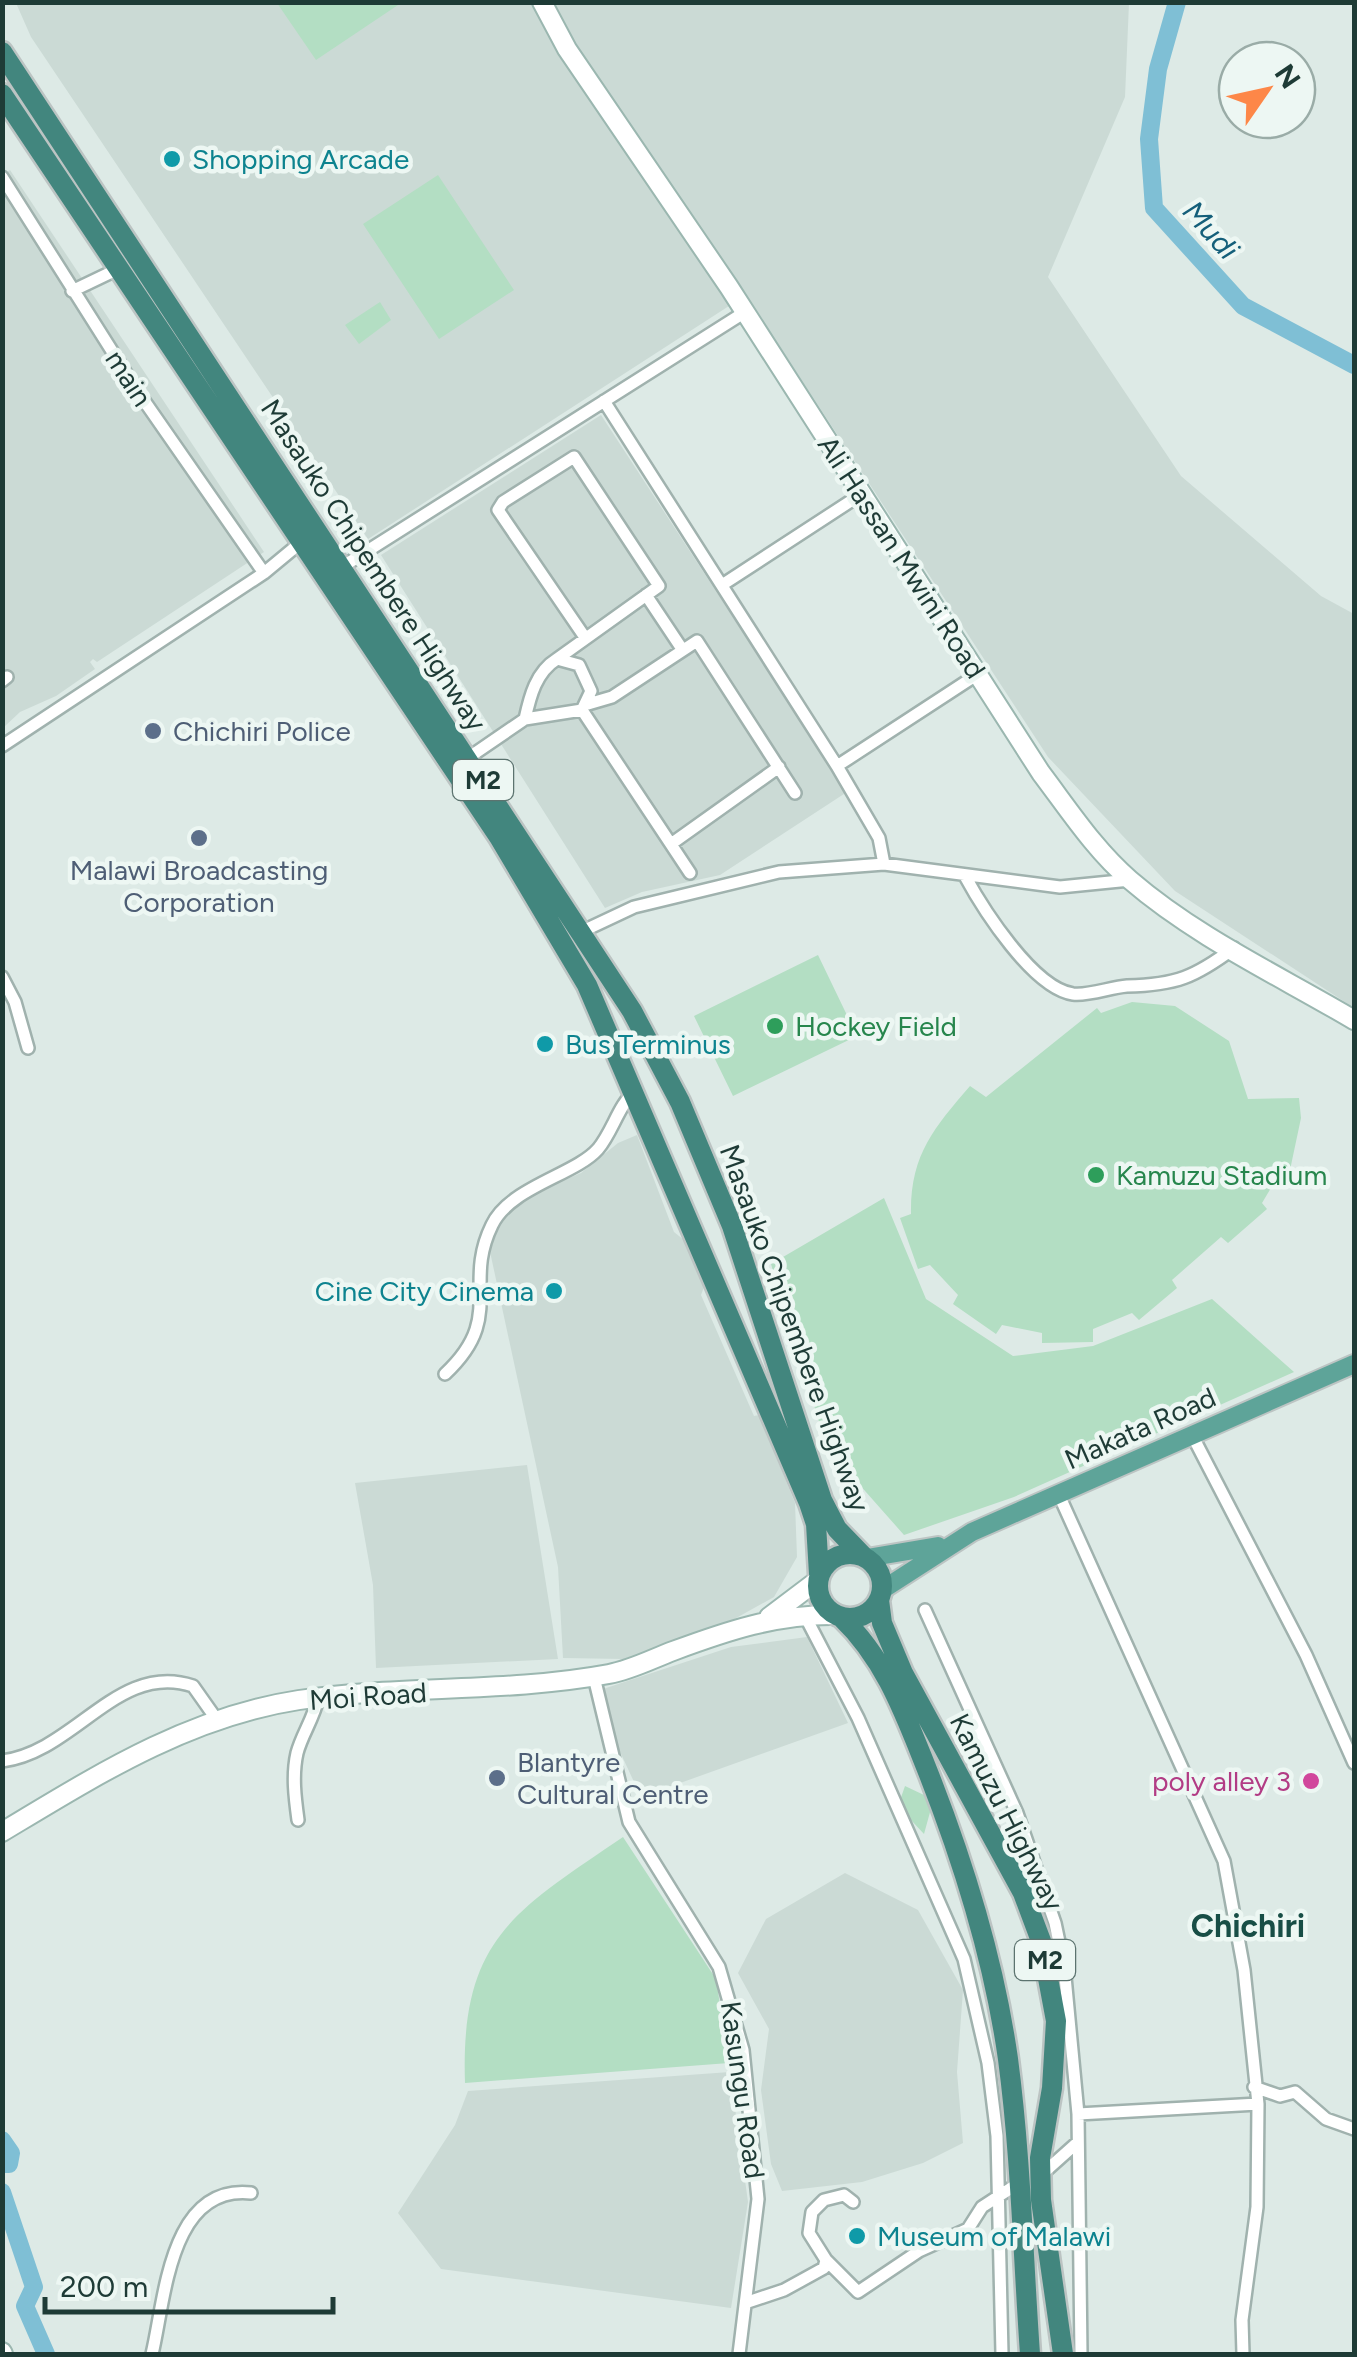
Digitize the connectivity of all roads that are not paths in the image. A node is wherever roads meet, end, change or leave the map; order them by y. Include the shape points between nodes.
1 (542, 2) edge
2 (2, 52) edge
3 (2, 94) edge
4 (2, 177) edge
5 (120, 229) junction
6 (104, 247) junction
7 (118, 269) junction
8 (72, 290) junction
9 (744, 312) junction
10 (604, 401) junction
11 (860, 495) junction
12 (299, 544) junction
13 (342, 568) junction
14 (264, 573) junction
15 (722, 585) junction
16 (646, 595) junction
17 (584, 636) junction
18 (682, 649) junction
19 (557, 658) junction
20 (978, 674) junction
21 (585, 707) junction
22 (525, 718) junction
23 (2, 746) edge
24 (468, 758) junction
25 (837, 766) junction
26 (779, 768) junction
27 (796, 792) dead end
28 (670, 844) junction
29 (884, 864) junction
30 (690, 873) dead end
31 (964, 876) junction
32 (1130, 880) junction
33 (583, 930) junction
34 (1234, 948) junction
35 (2, 977) edge
36 (1354, 1020) edge
37 (28, 1048) dead end
38 (638, 1099) junction
39 (680, 1102) junction
40 (1354, 1364) edge
41 (446, 1374) dead end
42 (1192, 1434) junction
43 (1060, 1495) junction
44 (948, 1544) junction
45 (865, 1558) junction
46 (819, 1577) junction
47 (881, 1595) junction
48 (925, 1610) dead end
49 (804, 1614) junction
50 (838, 1616) junction
51 (755, 1623) junction
52 (594, 1677) junction
53 (318, 1698) junction
54 (217, 1720) junction
55 (2, 1761) edge
56 (1354, 1763) edge
57 (298, 1820) dead end
58 (2, 1832) edge
59 (1254, 2087) junction
60 (1258, 2104) junction
61 (1078, 2114) junction
62 (1354, 2129) edge
63 (1078, 2142) junction
64 (1040, 2176) junction
65 (1018, 2184) junction
66 (250, 2194) dead end
67 (1000, 2196) junction
68 (853, 2202) dead end
69 (826, 2260) junction
70 (748, 2302) junction
71 (152, 2354) edge
72 (739, 2354) edge
73 (1002, 2354) edge
74 (1030, 2354) edge
75 (1063, 2354) edge
76 (1081, 2354) edge
77 (1243, 2354) edge

1 - 9 main road, Ali Hassan Mwini Road
2 - 5 highway, Masauko Chipembere Highway / M2
3 - 6 highway, Masauko Chipembere Highway / M2
4 - 8 street, main
5 - 6 highway via 103,226
5 - 13 highway, Masauko Chipembere Highway / M2
6 - 7 highway, Masauko Chipembere Highway / M2
7 - 8 street
7 - 12 highway, Masauko Chipembere Highway / M2
8 - 14 street, main
9 - 10 street
9 - 11 main road, Ali Hassan Mwini Road
10 - 13 street
10 - 15 street
11 - 15 street
11 - 20 main road, Ali Hassan Mwini Road
12 - 14 street
12 - 38 highway, Masauko Chipembere Highway / M2 via 531,887 587,985
13 - 24 highway, Masauko Chipembere Highway / M2
14 - 23 street
15 - 25 street
16 - 17 street
16 - 17 street via 658,586 656,578 574,457 503,502 498,510
16 - 18 street
17 - 19 street
18 - 21 street
18 - 26 street via 692,641 701,644
19 - 21 street via 579,665 590,681
19 - 22 street via 540,675
20 - 25 street
20 - 32 main road, Ali Hassan Mwini Road via 1041,773
21 - 22 street via 571,715
21 - 28 street
22 - 24 street
24 - 33 highway, Masauko Chipembere Highway / M2
25 - 29 street via 879,838
26 - 27 street
26 - 28 street
28 - 30 street
29 - 31 street
29 - 33 street via 779,872 634,907
31 - 32 street via 1060,886
31 - 34 street via 1000,932 1040,975 1072,994 1163,986 1197,975
32 - 34 main road, Ali Hassan Mwini Road
33 - 39 highway, Masauko Chipembere Highway / M2
34 - 36 main road, Ali Hassan Mwini Road
35 - 37 street
38 - 39 highway
38 - 41 street via 624,1101 597,1150 524,1194 494,1221 483,1249 483,1320
38 - 46 highway, Masauko Chipembere Highway / M2 via 810,1503
39 - 45 highway, Masauko Chipembere Highway / M2 via 732,1226 822,1500 836,1529
40 - 42 main road, Makata Road
42 - 43 main road, Makata Road
42 - 56 street
43 - 44 main road, Makata Road
43 - 59 street via 1224,1861 1244,1970
44 - 45 main road, Makata Road
44 - 47 main road, Makata Road
45 - 46 highway via 833,1558
45 - 47 highway, M2 via 876,1567
46 - 50 highway, M2 via 820,1600
46 - 51 main road
47 - 50 highway via 863,1616
47 - 64 highway, Kamuzu Highway / M2 via 882,1623 903,1673 1041,1941 1056,2036
48 - 61 street via 1044,1879 1064,1966
49 - 50 main road
49 - 51 main road
49 - 67 street via 858,1718 964,1959 988,2062
50 - 65 highway, Kamuzu Highway / M2 via 886,1674 966,1882 1007,2057
51 - 52 main road, Moi Road
52 - 53 main road, Moi Road
52 - 70 street, Kasungu Road via 629,1822 719,1967 731,2001 755,2144 758,2199
53 - 54 main road, Moi Road
53 - 57 street via 298,1750
54 - 55 street via 194,1686 155,1679 132,1687 44,1749
54 - 58 main road, Moi Road via 148,1747
59 - 60 street
59 - 62 street via 1280,2096 1296,2092 1326,2119
60 - 61 street
60 - 77 street via 1257,2207
61 - 63 street
63 - 64 street
63 - 76 street
64 - 65 street
64 - 75 highway, Kamuzu Highway / M2
65 - 67 street
65 - 74 highway, Kamuzu Highway / M2
66 - 71 street via 214,2202 177,2237
67 - 69 street via 982,2207 968,2229 919,2251 858,2292
67 - 73 street
68 - 69 street via 836,2196 812,2212 810,2233
69 - 70 street via 800,2283
70 - 72 street, Kasungu Road

